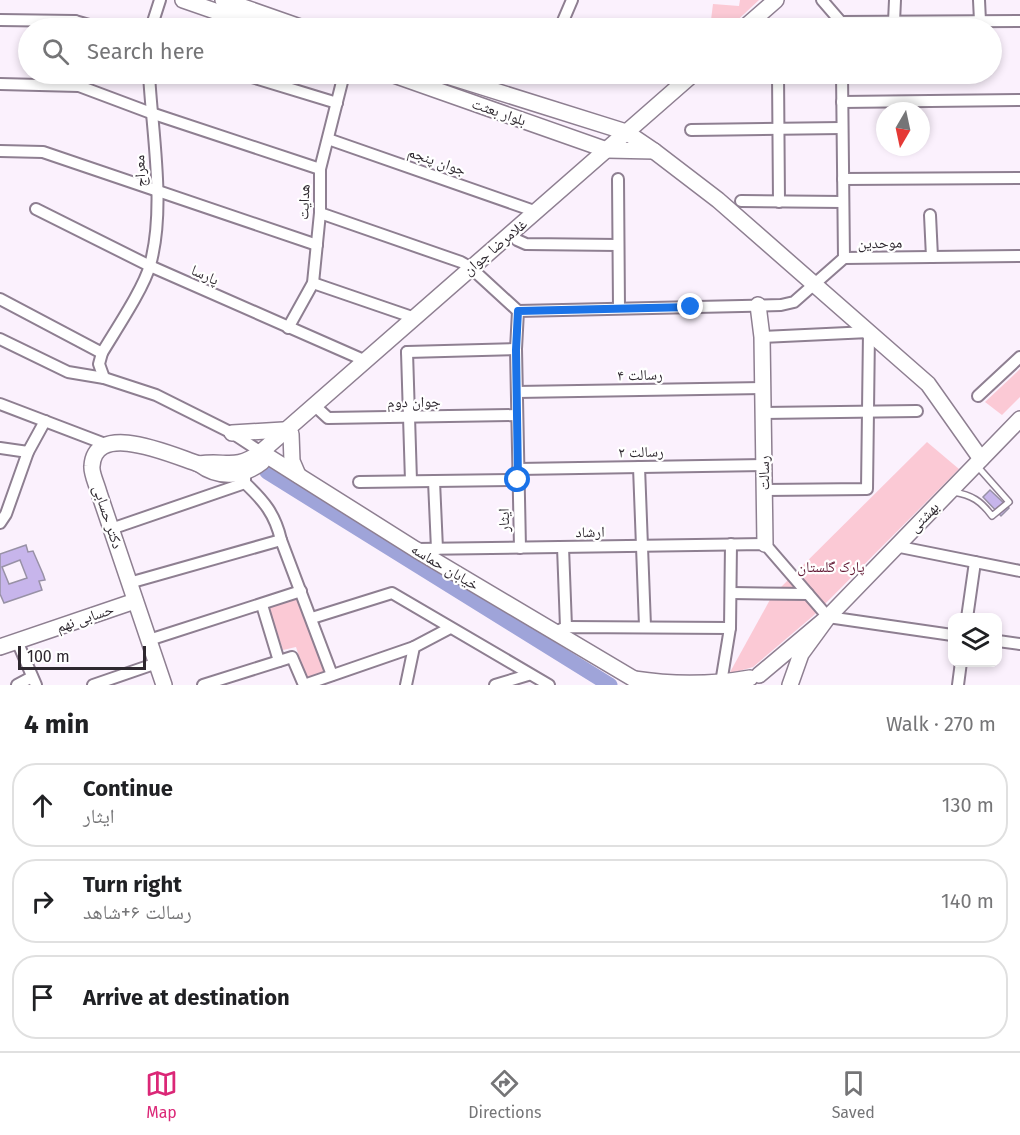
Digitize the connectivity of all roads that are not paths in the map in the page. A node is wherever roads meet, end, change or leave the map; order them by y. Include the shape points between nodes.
1 (160, 0) edge
2 (183, 0) edge
3 (223, 0) edge
4 (572, 0) edge
5 (776, 0) edge
6 (822, 0) edge
7 (895, 0) edge
8 (979, 0) edge
9 (154, 18) edge
10 (235, 18) edge
11 (274, 18) edge
12 (564, 18) edge
13 (755, 18) edge
14 (836, 18) edge
15 (894, 18) edge
16 (980, 18) edge
17 (0, 20) edge
18 (18, 21) edge
19 (1002, 21) edge
20 (1020, 21) edge
21 (0, 84) edge
22 (150, 84) edge
23 (274, 84) edge
24 (342, 84) edge
25 (419, 84) edge
26 (472, 84) edge
27 (681, 84) edge
28 (778, 84) edge
29 (842, 84) edge
30 (79, 86) joint
31 (1020, 100) edge
32 (842, 102) junction
33 (337, 104) junction
34 (151, 113) junction
35 (577, 118) junction
36 (842, 128) junction
37 (778, 129) junction
38 (691, 130) dead end
39 (626, 132) junction
40 (570, 137) junction
41 (328, 139) junction
42 (607, 150) junction
43 (0, 151) edge
44 (654, 151) junction
45 (320, 169) junction
46 (1020, 178) edge
47 (618, 179) dead end
48 (843, 179) junction
49 (156, 189) junction
50 (741, 201) dead end
51 (779, 202) junction
52 (843, 202) junction
53 (36, 209) dead end
54 (537, 212) junction
55 (320, 213) junction
56 (930, 215) dead end
57 (512, 233) junction
58 (618, 245) junction
59 (317, 246) junction
60 (1020, 256) edge
61 (932, 257) junction
62 (844, 258) junction
63 (150, 266) junction
64 (470, 267) junction
65 (313, 283) junction
66 (813, 284) junction
67 (0, 299) edge
68 (758, 305) junction
69 (619, 308) junction
70 (518, 311) junction
71 (415, 318) junction
72 (288, 328) junction
73 (868, 332) junction
74 (762, 337) junction
75 (0, 339) edge
76 (391, 339) junction
77 (516, 350) junction
78 (407, 352) junction
79 (102, 353) junction
80 (1020, 357) edge
81 (366, 362) junction
82 (105, 378) junction
83 (763, 388) junction
84 (517, 392) junction
85 (978, 396) dead end
86 (0, 404) edge
87 (315, 406) junction
88 (866, 411) junction
89 (916, 411) dead end
90 (763, 413) junction
91 (517, 415) junction
92 (410, 417) junction
93 (1020, 419) edge
94 (45, 421) junction
95 (291, 428) junction
96 (232, 433) junction
97 (105, 444) junction
98 (0, 448) edge
99 (28, 452) junction
100 (265, 454) junction
101 (978, 461) junction
102 (199, 464) junction
103 (764, 465) junction
104 (639, 467) junction
105 (518, 474) junction
106 (298, 475) junction
107 (245, 478) junction
108 (411, 481) junction
109 (434, 481) junction
110 (359, 482) dead end
111 (765, 490) junction
112 (949, 492) junction
113 (0, 495) edge
114 (13, 495) junction
115 (0, 523) edge
116 (111, 529) junction
117 (281, 540) junction
118 (731, 544) junction
119 (765, 544) junction
120 (640, 546) junction
121 (896, 546) junction
122 (563, 547) junction
123 (520, 548) junction
124 (415, 549) junction
125 (437, 549) junction
126 (975, 562) junction
127 (1020, 572) edge
128 (129, 584) junction
129 (301, 591) junction
130 (732, 593) junction
131 (808, 594) junction
132 (135, 601) junction
133 (262, 605) junction
134 (968, 613) edge
135 (828, 617) junction
136 (312, 618) junction
137 (645, 626) junction
138 (450, 628) junction
139 (730, 628) junction
140 (560, 630) junction
141 (948, 634) edge
142 (149, 640) junction
143 (5, 642) edge
144 (1002, 642) edge
145 (1020, 644) edge
146 (414, 647) junction
147 (279, 661) junction
148 (157, 663) junction
149 (960, 667) edge
150 (332, 675) junction
151 (528, 675) junction
152 (751, 679) edge
153 (34, 681) edge
154 (638, 682) edge
155 (721, 684) edge
156 (17, 685) edge
157 (93, 685) edge
158 (164, 685) edge
159 (203, 685) edge
160 (304, 685) edge
161 (406, 685) edge
162 (495, 685) edge
163 (549, 685) edge
164 (650, 685) edge
165 (785, 685) edge
166 (790, 685) edge
167 (958, 685) edge

1 - 9 street
2 - 10 main road
3 - 11 main road
4 - 12 street
5 - 13 main road
6 - 14 street
7 - 15 street
8 - 16 street
17 - 18 street
19 - 20 street
21 - 30 street
22 - 34 street, معراج
23 - 33 street
24 - 33 street, هدایت
25 - 40 main road, بلوار بعثت
26 - 35 main road, بلوار بعثت
27 - 39 main road, غلامرضا جوان
28 - 37 street
29 - 32 street
30 - 34 street
31 - 32 street
32 - 36 street
33 - 41 street, هدایت
34 - 45 street
34 - 49 street, معراج
35 - 39 main road, بلوار بعثت
35 - 40 main road
36 - 37 street
36 - 48 street
37 - 38 street
37 - 51 street
39 - 42 main road, غلامرضا جوان
39 - 44 main road, بلوار بعثت
40 - 42 main road, بلوار بعثت
41 - 45 street, هدایت
41 - 54 street, جوان پنجم
42 - 44 main road, بلوار بعثت
42 - 54 main road, غلامرضا جوان
43 - 49 street via 43,152
44 - 66 main road, بلوار بعثت via 718,200
45 - 55 street, هدایت
46 - 48 street
47 - 58 street
48 - 52 street
49 - 59 street
49 - 63 street, معراج
50 - 51 street
51 - 52 street
52 - 62 street
53 - 63 street, پارسا
54 - 57 main road, غلامرضا جوان
55 - 59 street, هدایت
55 - 64 street
56 - 61 street
57 - 58 street via 526,244
57 - 64 main road, غلامرضا جوان
58 - 69 street
59 - 65 street, هدایت
60 - 61 street, موحدین
61 - 62 street, موحدین
62 - 66 street, موحدین
63 - 72 street, پارسا
63 - 79 street
64 - 70 street
64 - 71 main road, غلامرضا جوان
65 - 71 street
65 - 72 street, هدایت
66 - 68 street, موحدین via 794,302
66 - 73 main road, بلوار بعثت
67 - 79 street
68 - 69 street, موحدین
68 - 74 main road, رسالت
69 - 70 street, موحدین
70 - 77 street, ایثار
71 - 76 main road, غلامرضا جوان
72 - 81 street, پارسا
73 - 74 street
73 - 88 street
73 - 101 main road, بلوار بعثت via 928,384
74 - 83 main road, رسالت
75 - 82 street via 68,372
76 - 78 street
76 - 81 main road, غلامرضا جوان
77 - 78 street
77 - 84 street, ایثار
78 - 92 street
79 - 82 street via 99,364
80 - 85 street
81 - 87 main road, غلامرضا جوان
82 - 96 street via 156,394
83 - 84 street, رسالت ۴
83 - 90 main road, رسالت
84 - 91 street, ایثار
86 - 94 street
87 - 92 street, جوان دوم via 328,418
87 - 95 main road, غلامرضا جوان
88 - 89 street
88 - 90 street
88 - 111 street via 867,489
90 - 103 main road, رسالت
91 - 92 street, جوان دوم
91 - 105 street, ایثار
92 - 108 street
93 - 101 main road, بهشتی
94 - 97 street
94 - 99 street
95 - 96 main road
95 - 100 main road, غلامرضا جوان
95 - 106 main road via 292,461
96 - 100 street
97 - 102 main road via 125,441
97 - 116 main road, دکتر حسابی via 92,466
98 - 99 street
99 - 114 street
100 - 102 main road via 234,465
100 - 106 main road, خیابان حماسه
100 - 107 main road
101 - 112 main road, بهشتی
101 - 112 lane via 1009,502 992,516 969,495
102 - 107 main road via 208,471
103 - 104 street, رسالت ۲
103 - 111 main road, رسالت
104 - 105 street, رسالت ۲
104 - 120 street
105 - 109 street, رسالت ۲
105 - 123 street, ایثار
106 - 124 main road, خیابان حماسه
107 - 116 street
107 - 117 street via 268,505
108 - 109 street, رسالت ۲
108 - 110 street, رسالت ۲
109 - 125 street
111 - 119 main road, رسالت
112 - 121 main road, بهشتی
113 - 114 street
114 - 115 street
116 - 128 main road, دکتر حسابی
117 - 128 street
117 - 129 street
118 - 119 street, ارشاد
118 - 120 street, ارشاد
118 - 130 street
119 - 131 street
120 - 122 street, ارشاد
120 - 137 street
121 - 126 street
121 - 135 main road, بهشتی
122 - 123 street, ارشاد
122 - 140 street
123 - 125 street, ارشاد
124 - 125 street, ارشاد
124 - 140 main road, خیابان حماسه
126 - 127 street
126 - 134 street
128 - 132 main road, دکتر حسابی
129 - 133 street
129 - 136 street
130 - 131 street
130 - 139 street
131 - 135 street
132 - 142 main road, دکتر حسابی
132 - 143 main road, حسابی نهم
133 - 142 street
133 - 147 street
135 - 141 street
135 - 152 main road
135 - 166 main road via 801,654
136 - 138 street via 392,593
136 - 150 street
137 - 139 street
137 - 140 street
138 - 146 street
138 - 151 street
139 - 155 street
140 - 154 main road, خیابان حماسه
142 - 148 main road, دکتر حسابی
143 - 153 street
144 - 145 street
146 - 150 street
146 - 161 street
147 - 159 street
147 - 160 street via 292,657
148 - 157 street
148 - 158 main road, دکتر حسابی
149 - 167 street
150 - 160 street
151 - 162 street
151 - 163 street
152 - 155 main road, خیابان حماسه
152 - 165 main road via 776,677
153 - 156 street
154 - 155 main road, خیابان حماسه
154 - 164 main road, خیابان حماسه

